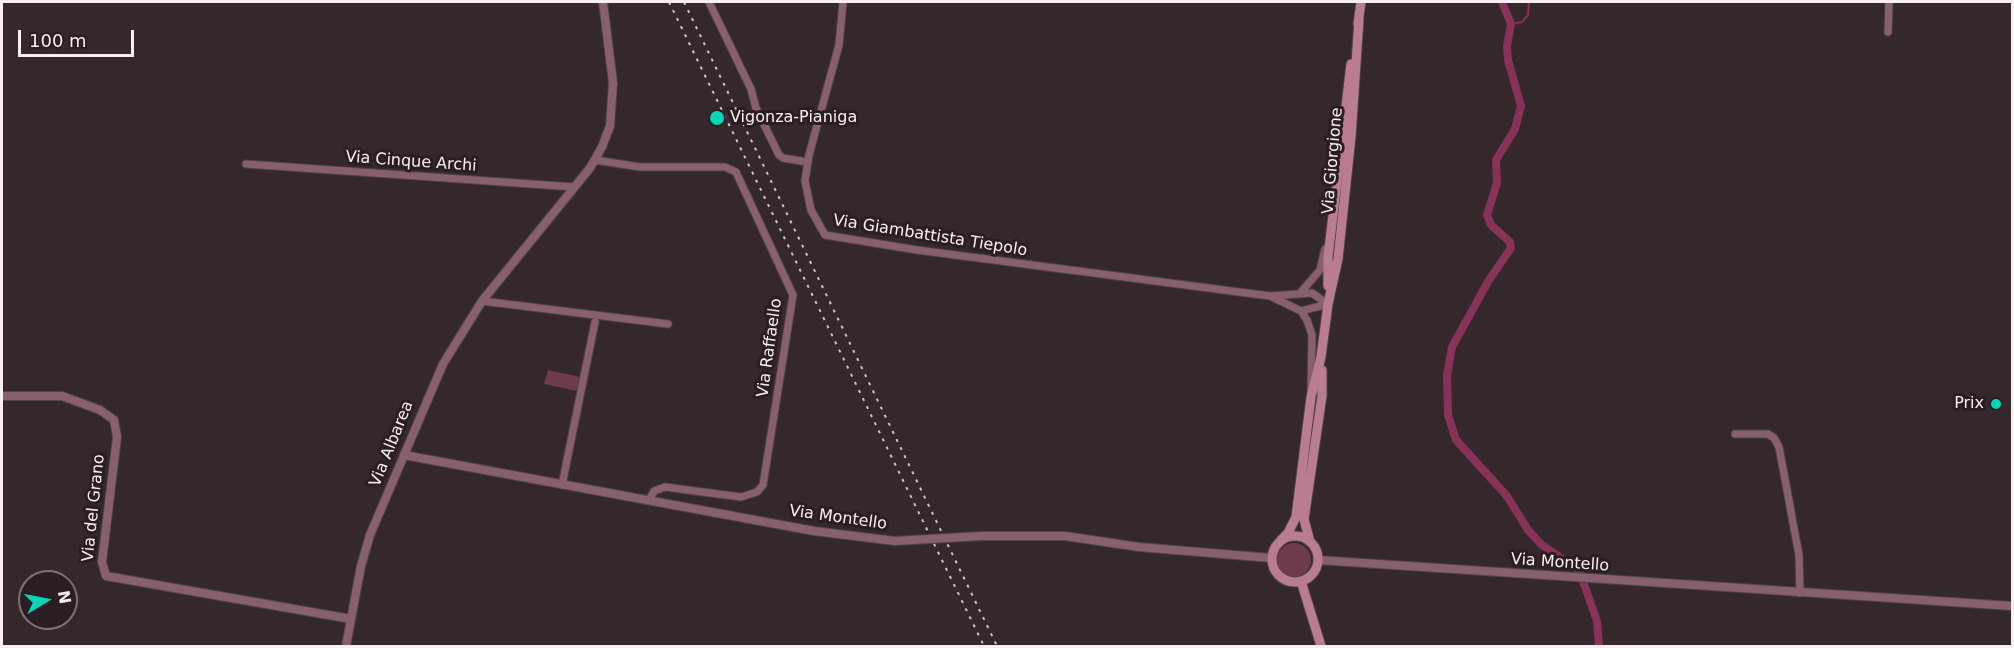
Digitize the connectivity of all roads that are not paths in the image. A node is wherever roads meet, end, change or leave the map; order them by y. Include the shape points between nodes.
1 (603, 2) edge
2 (709, 2) edge
3 (843, 2) edge
4 (1361, 2) edge
5 (1889, 2) edge
6 (1359, 19) junction
7 (1888, 32) dead end
8 (1344, 125) junction
9 (595, 160) junction
10 (807, 162) junction
11 (246, 164) dead end
12 (574, 187) junction
13 (1301, 292) junction
14 (1270, 296) junction
15 (482, 302) junction
16 (1328, 303) junction
17 (1301, 311) junction
18 (596, 322) dead end
19 (668, 324) dead end
20 (1321, 357) junction
21 (2, 396) edge
22 (1311, 397) junction
23 (1735, 434) dead end
24 (404, 455) junction
25 (562, 485) junction
26 (649, 500) junction
27 (1281, 540) junction
28 (1310, 542) junction
29 (1271, 558) junction
30 (1318, 560) junction
31 (1301, 581) junction
32 (1800, 593) junction
33 (2013, 606) edge
34 (351, 619) junction
35 (346, 646) edge
36 (1321, 646) edge

1 - 9 street, Via Albarea via 611,52 612,106 610,126
2 - 10 street via 778,155
3 - 10 street, Via Giambattista Tiepolo via 839,45
4 - 6 main road, Via Giorgione
5 - 7 street
6 - 8 main road, Via Giorgione
6 - 16 main road, Via Giorgione via 1342,228
8 - 13 street, Via Giorgione via 1336,153 1320,270
8 - 16 main road, Via Giorgione via 1328,257
9 - 12 street, Via Albarea
9 - 26 street, Via Raffaello via 640,167 725,167 736,172 793,295 763,485 757,492 741,497 665,487 654,491
10 - 14 street, Via Giambattista Tiepolo via 806,195 825,235
11 - 12 street, Via Cinque Archi
12 - 15 street, Via Albarea
13 - 14 street, Via Giambattista Tiepolo
13 - 16 street, Via Giambattista Tiepolo via 1312,293
14 - 17 street, Via Giambattista Tiepolo
15 - 19 street
15 - 24 street, Via Albarea via 443,364
16 - 17 street
16 - 20 main road, Via Giorgione
17 - 22 street via 1312,335
18 - 25 street
20 - 22 main road, Via Giorgione
20 - 28 main road, Via Giorgione via 1322,396 1304,519
21 - 34 street, Via del Grano via 62,396 114,420 117,436 102,562 106,576
22 - 27 main road, Via Giorgione via 1296,517
23 - 32 street via 1768,435 1779,447 1798,555
24 - 25 street, Via Montello
24 - 34 street, Via Albarea via 370,535
25 - 26 street, Via Montello
26 - 29 street, Via Montello, bridge via 895,541 1046,535
27 - 28 main road via 1298,536
27 - 29 main road
28 - 30 main road
29 - 31 main road via 1282,579
30 - 31 main road via 1313,573
30 - 32 street, Via Montello
31 - 36 main road
32 - 33 street, Via Montello
34 - 35 street, Via Albarea

